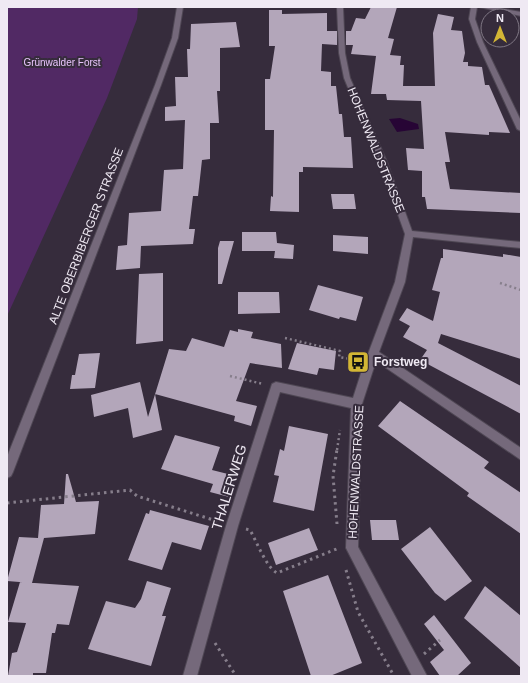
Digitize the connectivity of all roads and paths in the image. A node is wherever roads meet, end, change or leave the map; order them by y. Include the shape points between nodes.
1 (180, 7) edge
2 (340, 7) edge
3 (474, 7) edge
4 (482, 7) edge
5 (521, 14) edge
6 (521, 129) edge
7 (409, 234) junction
8 (521, 245) edge
9 (500, 283) dead end
10 (521, 290) edge
11 (286, 338) dead end
12 (372, 358) junction
13 (230, 376) dead end
14 (276, 387) junction
15 (357, 404) junction
16 (521, 455) edge
17 (7, 472) edge
18 (7, 503) edge
19 (232, 526) junction
20 (340, 547) dead end
21 (204, 627) junction
22 (440, 640) dead end
23 (414, 662) junction
24 (190, 676) edge
25 (236, 676) edge
26 (420, 676) edge

1 - 17 street, ALTE OBERBIBERGER STRASSE via 175,38 158,85
2 - 7 street, HOHENWALDSTRASSE via 342,53 347,78 383,162
3 - 6 street via 472,19 480,42
4 - 5 street
7 - 8 street
7 - 12 street, HOHENWALDSTRASSE via 400,282
9 - 10 path
11 - 12 path via 340,351 339,357
12 - 15 street, HOHENWALDSTRASSE
12 - 16 street
13 - 14 path
14 - 15 street
14 - 19 street, THALERWEG
15 - 23 street, HOHENWALDSTRASSE via 352,548
18 - 19 path via 130,490 137,496
19 - 20 path via 250,530 270,569 277,573
19 - 21 street, THALERWEG
21 - 24 street, THALERWEG
21 - 25 path
22 - 23 path
23 - 26 street, HOHENWALDSTRASSE

